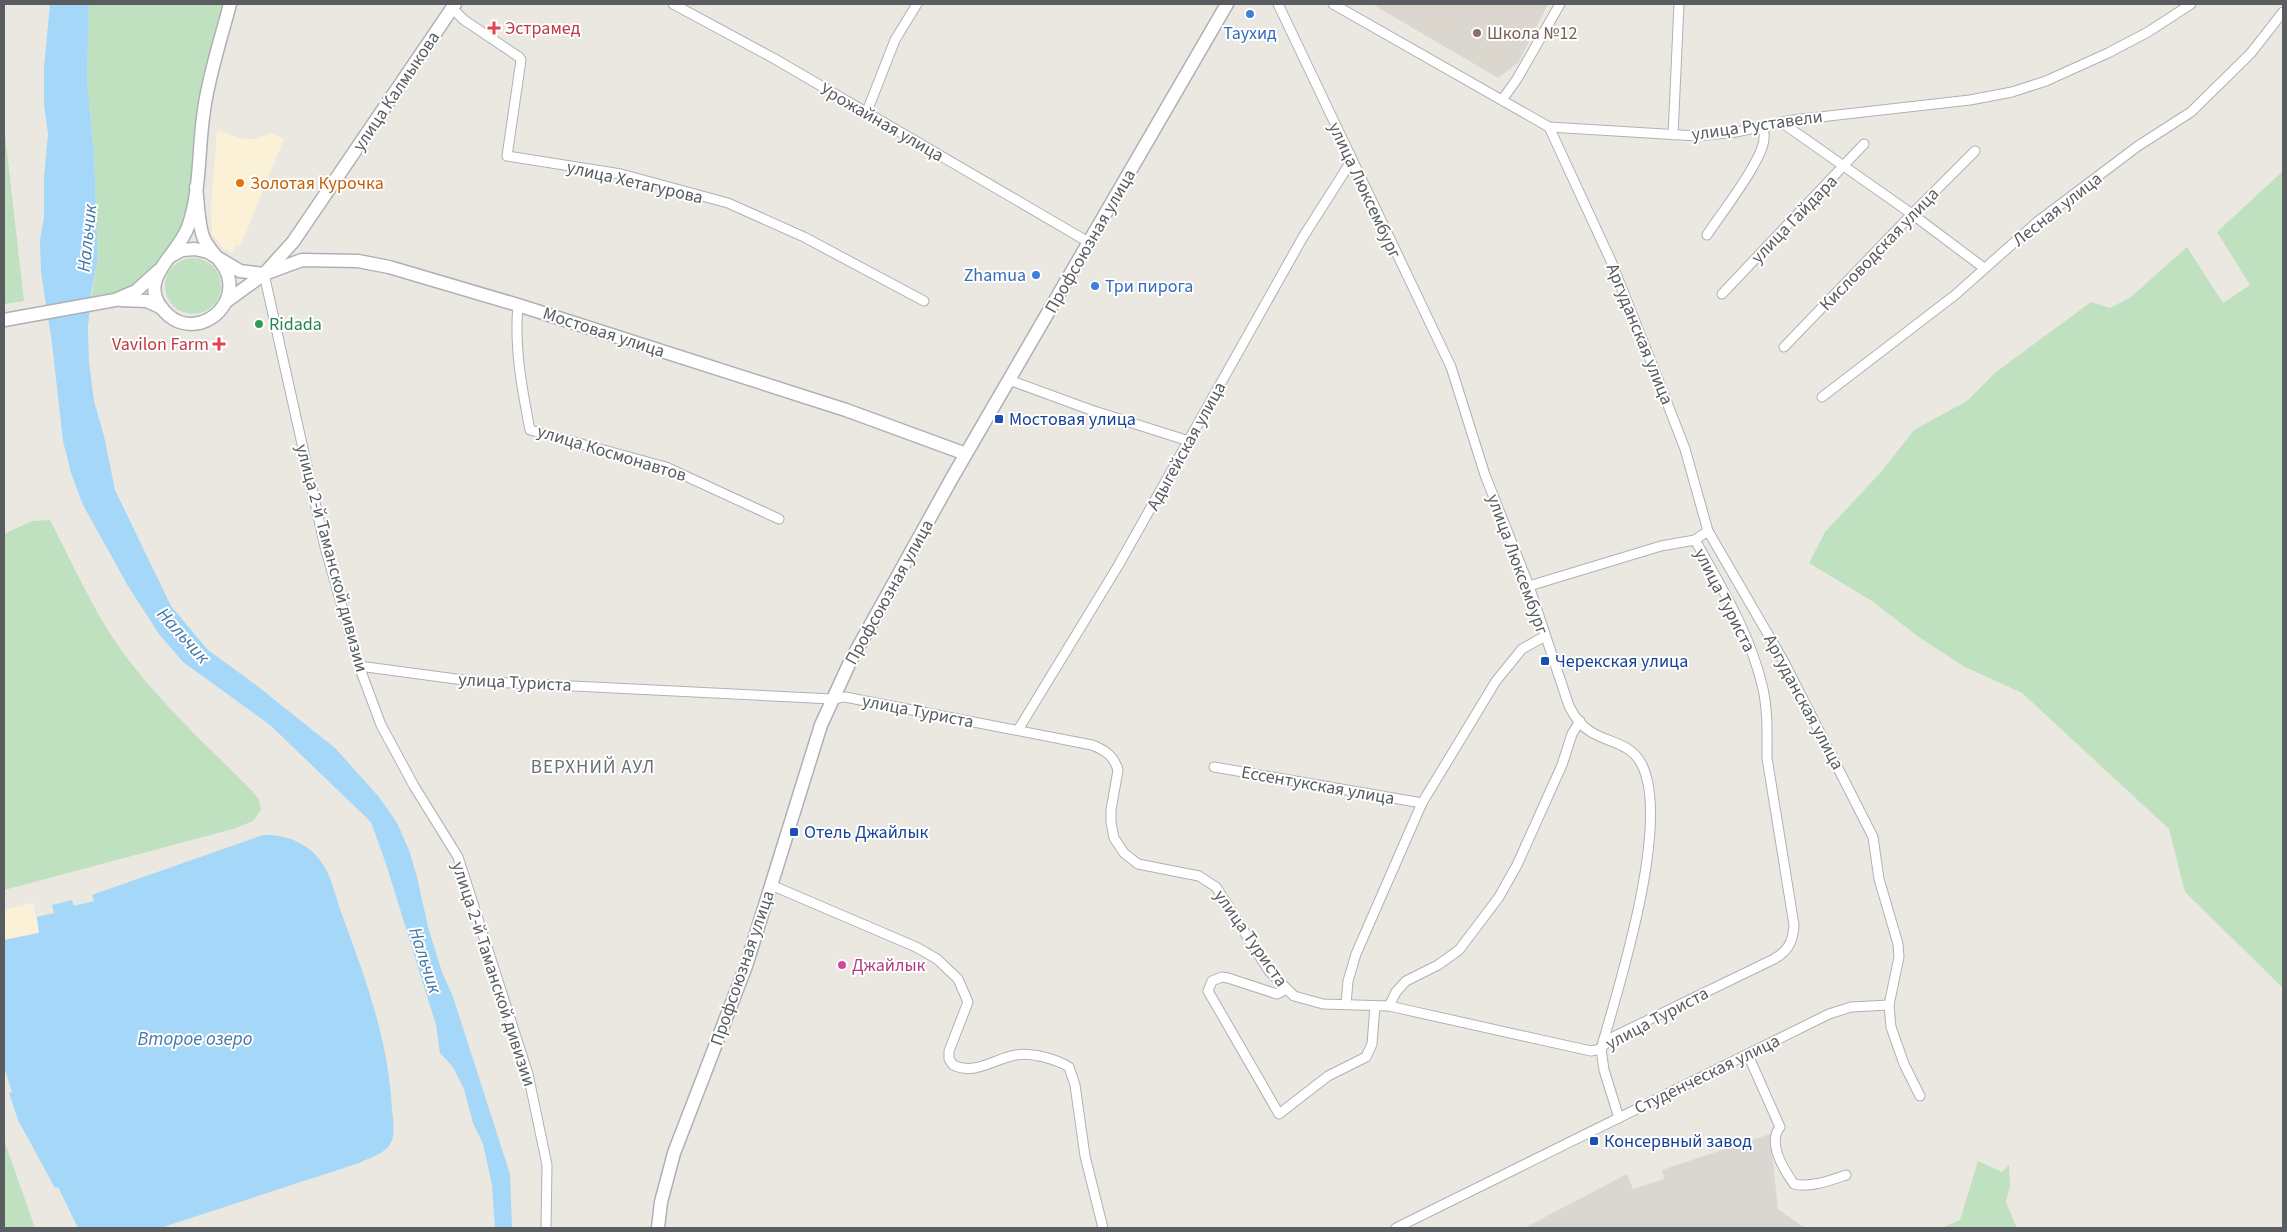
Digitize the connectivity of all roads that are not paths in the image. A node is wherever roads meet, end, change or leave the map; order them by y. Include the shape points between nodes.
1 (230, 4) edge
2 (673, 4) edge
3 (917, 4) edge
4 (1228, 4) edge
5 (1278, 4) edge
6 (1333, 4) edge
7 (1560, 4) edge
8 (1679, 4) edge
9 (2191, 4) edge
10 (454, 6) edge
11 (2283, 12) edge
12 (1502, 100) junction
13 (866, 114) junction
14 (1780, 122) junction
15 (1762, 126) junction
16 (1549, 127) junction
17 (1672, 135) junction
18 (1864, 144) dead end
19 (1975, 151) dead end
20 (1352, 160) junction
21 (1845, 166) junction
22 (196, 186) junction
23 (1912, 214) junction
24 (1708, 235) dead end
25 (1090, 243) junction
26 (170, 256) junction
27 (218, 259) junction
28 (1984, 268) junction
29 (158, 271) junction
30 (264, 274) junction
31 (1722, 294) dead end
32 (110, 301) junction
33 (227, 301) junction
34 (924, 301) dead end
35 (518, 305) junction
36 (162, 308) junction
37 (4, 320) edge
38 (1784, 347) dead end
39 (1009, 380) junction
40 (1822, 398) dead end
41 (1188, 441) junction
42 (966, 454) junction
43 (779, 519) dead end
44 (1708, 531) junction
45 (1695, 540) junction
46 (1529, 586) junction
47 (1545, 636) junction
48 (359, 666) junction
49 (832, 699) junction
50 (1580, 721) junction
51 (1018, 730) junction
52 (1214, 767) dead end
53 (1422, 803) junction
54 (771, 885) junction
55 (1285, 990) junction
56 (1346, 1004) junction
57 (1889, 1005) junction
58 (1375, 1006) junction
59 (1389, 1006) junction
60 (1601, 1049) junction
61 (1748, 1056) junction
62 (1920, 1096) dead end
63 (1618, 1118) junction
64 (1846, 1175) dead end
65 (546, 1228) edge
66 (658, 1228) edge
67 (1103, 1228) edge
68 (1396, 1228) edge

1 - 22 street via 204,110
2 - 13 street, Урожайная улица via 776,59
3 - 13 street via 895,40
4 - 25 street, Профсоюзная улица
5 - 20 street, улица Люксембург
6 - 12 street, улица Руставели
7 - 12 street
8 - 17 street
9 - 14 street, улица Руставели via 2108,53 2022,89 1970,100
10 - 30 street, улица Калмыкова via 293,242
10 - 34 street, улица Хетагурова via 464,20 520,57 507,156 621,174 728,204 804,237
11 - 28 street, Лесная улица via 2251,52 2191,112 2138,146 2037,222
12 - 16 street, улица Руставели
13 - 25 street, Урожайная улица
14 - 15 street, улица Руставели
14 - 21 street
15 - 17 street, улица Руставели via 1698,136
15 - 24 street via 1765,137 1760,152
16 - 17 street, улица Руставели
16 - 44 street, Аргуданская улица via 1612,261 1684,449
18 - 21 street, улица Гайдара
19 - 23 street, Кисловодская улица
20 - 41 street, Адыгейская улица via 1303,237
20 - 46 street, улица Люксембург via 1453,372 1485,475
21 - 23 street
21 - 31 street, улица Гайдара
22 - 26 street via 188,226
22 - 27 street via 203,236
23 - 28 street
23 - 38 street, Кисловодская улица
25 - 39 street, Профсоюзная улица
26 - 27 street via 182,250 195,249
26 - 29 street
27 - 30 street via 240,271
27 - 33 street via 229,279
28 - 40 street, Лесная улица via 1955,295
29 - 32 street via 136,291
29 - 36 street via 155,290
30 - 33 street
30 - 35 street, Мостовая улица via 302,260 358,261 389,266
30 - 48 street, улица 2-й Таманской дивизии via 325,547
32 - 36 street via 147,302
32 - 37 street
33 - 36 street via 212,318 202,323 180,322
35 - 42 street, Мостовая улица via 846,410
35 - 43 street, улица Космонавтов via 518,352 530,430 666,467
39 - 41 street
39 - 42 street, Профсоюзная улица
41 - 51 street, Адыгейская улица via 1118,566
42 - 49 street, Профсоюзная улица
44 - 45 street
44 - 57 street, Аргуданская улица via 1783,660 1873,837 1879,879 1898,944 1899,957
45 - 46 street via 1661,546
45 - 60 street, улица Туриста via 1742,626 1764,691 1770,780 1793,932 1787,950 1779,956 1609,1039
46 - 47 street, улица Люксембург
47 - 50 street, улица Люксембург via 1566,699
47 - 53 street via 1522,649 1496,680
48 - 49 street, улица Туриста via 471,681
48 - 65 street, улица 2-й Таманской дивизии via 382,725 414,786 458,857 477,913 528,1074 538,1117 547,1165
49 - 51 street, улица Туриста via 845,697
49 - 54 street, Профсоюзная улица
50 - 59 street via 1517,865 1499,897 1459,950 1406,981
50 - 60 street, улица Люксембург via 1590,732 1632,751 1644,770 1650,792 1650,821 1639,902
51 - 55 street, улица Туриста via 1092,745 1113,758 1118,770 1111,822 1117,845 1138,864 1199,876 1216,887 1254,950
52 - 53 street, Ессентукская улица
53 - 56 street via 1356,954 1348,981
54 - 66 street, Профсоюзная улица via 746,966 674,1153 662,1196
54 - 67 street via 916,947 949,969 962,986 968,1002 949,1051 953,1066 970,1069 1020,1054 1057,1061 1069,1067 1075,1084 1085,1156
55 - 56 street, улица Туриста via 1308,1002
55 - 58 street via 1277,994 1222,977 1212,981 1208,992 1278,1114 1328,1076 1366,1057 1372,1044
56 - 58 street, улица Туриста
57 - 61 street, Студенческая улица via 1840,1010
57 - 62 street, Аргуданская улица via 1896,1045
58 - 59 street, улица Туриста
59 - 60 street, улица Туриста via 1591,1050
60 - 63 street, улица Люксембург
61 - 63 street, Студенческая улица
61 - 64 street via 1780,1127 1774,1136 1775,1144 1794,1184 1800,1186
63 - 68 street, Студенческая улица

